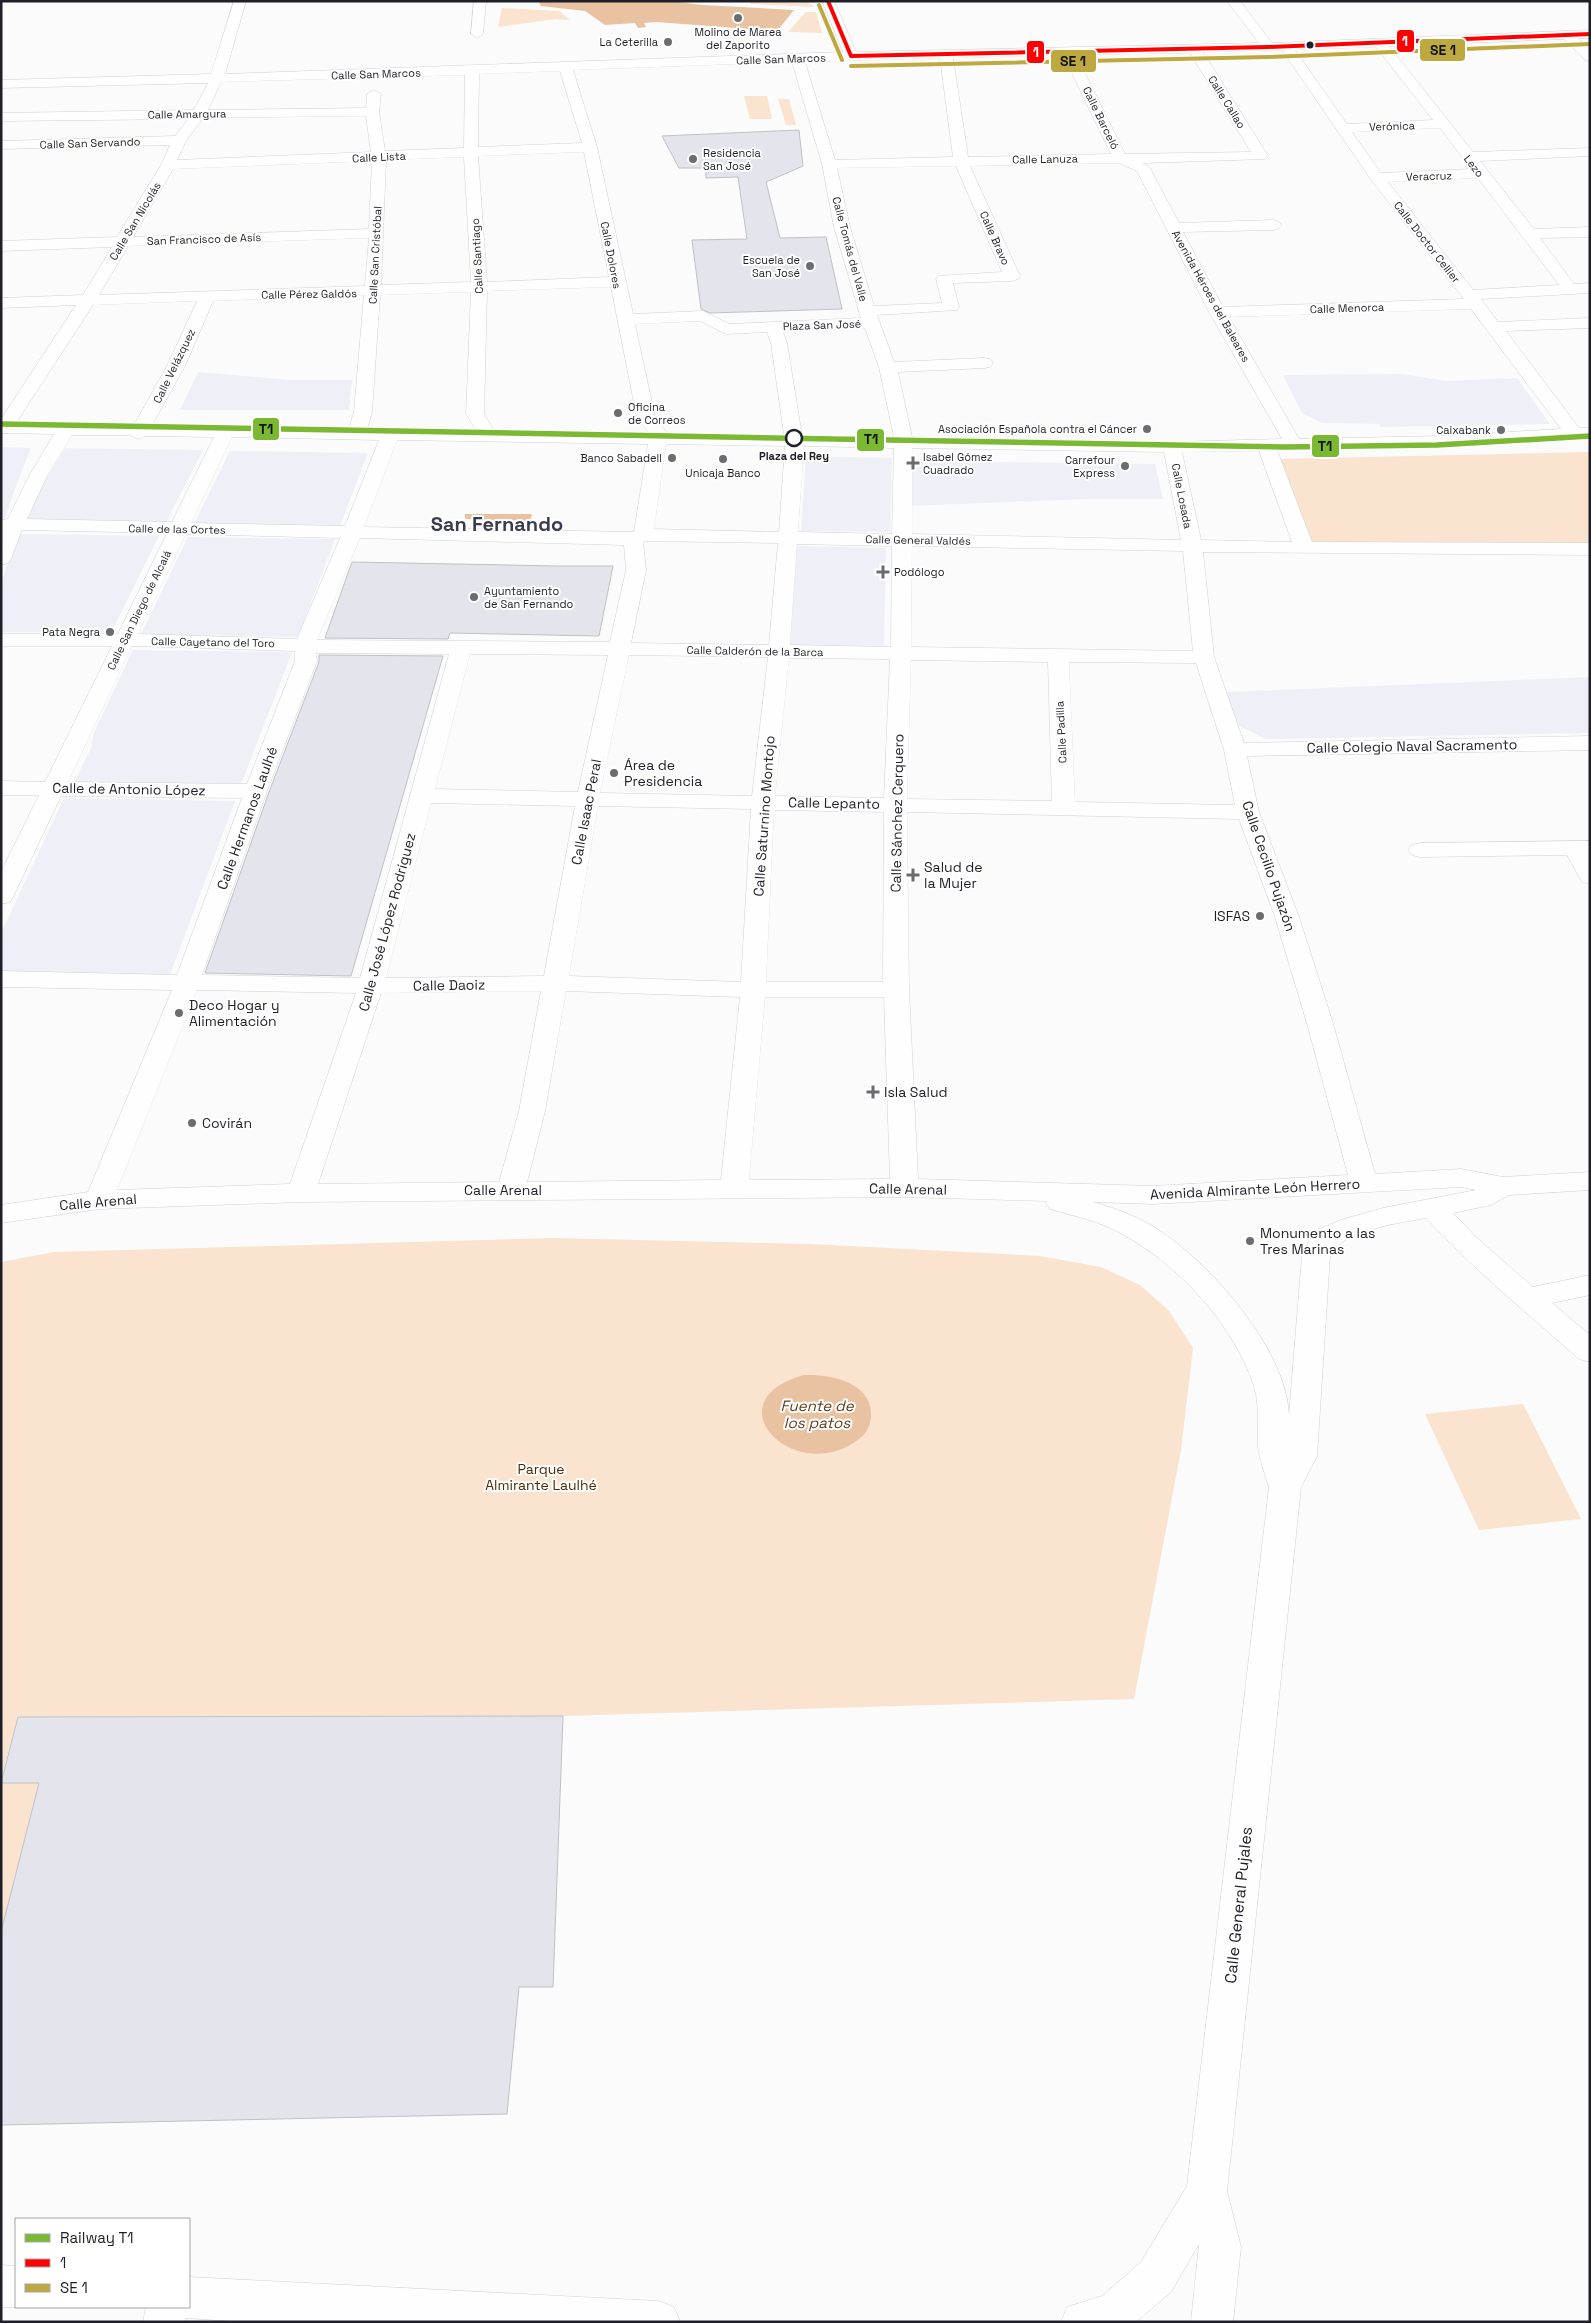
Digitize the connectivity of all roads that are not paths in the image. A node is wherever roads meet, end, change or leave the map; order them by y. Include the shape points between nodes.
1 (240, 1) edge
2 (480, 1) edge
3 (828, 1) edge
4 (1233, 1) edge
5 (477, 34) dead end
6 (1590, 34) edge
7 (1567, 35) junction
8 (1380, 43) junction
9 (1286, 46) junction
10 (1268, 47) junction
11 (1194, 49) junction
12 (1068, 52) junction
13 (946, 54) junction
14 (851, 56) junction
15 (1590, 57) edge
16 (797, 58) junction
17 (566, 68) junction
18 (472, 71) junction
19 (375, 74) junction
20 (217, 78) junction
21 (47, 83) junction
22 (1, 84) edge
23 (372, 112) junction
24 (199, 114) junction
25 (23, 116) junction
26 (1, 117) edge
27 (1442, 124) junction
28 (1341, 128) junction
29 (179, 140) junction
30 (2, 146) edge
31 (590, 148) junction
32 (470, 152) junction
33 (1583, 152) edge
34 (1261, 156) joint
35 (379, 157) junction
36 (1468, 157) junction
37 (1120, 158) junction
38 (961, 162) junction
39 (829, 164) junction
40 (168, 165) junction
41 (1590, 167) edge
42 (1480, 173) junction
43 (1377, 178) junction
44 (1274, 225) dead end
45 (1174, 228) junction
46 (1590, 232) edge
47 (377, 233) junction
48 (1530, 234) junction
49 (123, 242) junction
50 (1, 246) edge
51 (616, 282) junction
52 (479, 288) junction
53 (1569, 288) junction
54 (1590, 288) edge
55 (373, 292) junction
56 (207, 296) junction
57 (88, 300) junction
58 (1473, 300) junction
59 (1, 303) edge
60 (1217, 312) junction
61 (869, 317) junction
62 (625, 319) junction
63 (1590, 323) edge
64 (1493, 327) junction
65 (776, 335) junction
66 (984, 363) dead end
67 (888, 367) junction
68 (3, 428) edge
69 (66, 430) junction
70 (139, 433) junction
71 (225, 433) junction
72 (1581, 434) edge
73 (356, 435) junction
74 (390, 436) junction
75 (486, 436) junction
76 (658, 440) junction
77 (794, 441) junction
78 (903, 441) junction
79 (1294, 445) junction
80 (1266, 446) junction
81 (1172, 447) junction
82 (8, 525) edge
83 (179, 529) junction
84 (354, 531) junction
85 (638, 537) junction
86 (788, 539) junction
87 (902, 539) junction
88 (1192, 545) junction
89 (1304, 548) junction
90 (1590, 549) edge
91 (1, 559) edge
92 (1, 640) edge
93 (124, 640) junction
94 (305, 645) junction
95 (461, 647) junction
96 (619, 648) junction
97 (779, 652) junction
98 (901, 655) junction
99 (1058, 657) junction
100 (1204, 657) junction
101 (1590, 743) edge
102 (1235, 750) junction
103 (1, 788) edge
104 (55, 788) junction
105 (256, 792) junction
106 (421, 796) junction
107 (588, 798) junction
108 (763, 802) junction
109 (895, 804) junction
110 (1064, 807) junction
111 (1248, 812) junction
112 (1583, 848) edge
113 (1420, 850) dead end
114 (1590, 877) edge
115 (1, 897) edge
116 (1, 979) edge
117 (187, 983) junction
118 (555, 983) junction
119 (371, 986) junction
120 (896, 989) junction
121 (753, 990) junction
122 (1590, 1181) edge
123 (1364, 1184) junction
124 (1503, 1186) junction
125 (904, 1188) junction
126 (511, 1190) junction
127 (734, 1191) junction
128 (1006, 1191) junction
129 (301, 1193) junction
130 (100, 1200) junction
131 (1431, 1207) junction
132 (1, 1214) edge
133 (1590, 1285) edge
134 (1527, 1298) junction
135 (1590, 1352) edge
136 (1285, 1487) junction
137 (1207, 2191) junction
138 (1, 2286) edge
139 (15, 2287) edge
140 (190, 2298) edge
141 (167, 2308) edge
142 (363, 2314) edge
143 (164, 2322) edge
144 (659, 2322) edge
145 (1082, 2322) edge
146 (1212, 2322) edge

1 - 20 street, Calle San Nicolás
2 - 5 street
3 - 14 street
4 - 10 street
6 - 7 street, Calle San Marcos
7 - 8 street, Calle San Marcos
7 - 15 street
8 - 9 street, Calle San Marcos
8 - 27 street, Lezo
9 - 10 street, Calle San Marcos
9 - 28 street, Calle Doctor Cellier
10 - 11 street, Calle San Marcos
11 - 12 street, Calle San Marcos
11 - 34 street, Calle Callao
12 - 13 street, Calle San Marcos
12 - 37 street, Calle Barceló
13 - 14 street, Calle San Marcos
13 - 38 street, Calle Bravo
14 - 16 street, Calle San Marcos
16 - 17 street, Calle San Marcos
16 - 39 street, Calle Tomás del Valle
17 - 18 street, Calle San Marcos
17 - 31 street, Calle Dolores
18 - 19 street, Calle San Marcos
18 - 32 street, Calle Santiago
19 - 20 street, Calle San Marcos
19 - 23 street, Calle San Cristóbal
20 - 21 street, Calle San Marcos
20 - 24 street, Calle San Nicolás
21 - 22 street, Calle San Marcos
21 - 25 street
23 - 24 street, Calle Amargura
23 - 35 street, Calle San Cristóbal
24 - 25 street, Calle Amargura
24 - 29 street, Calle San Nicolás
25 - 26 street, Calle Amargura
25 - 30 street
27 - 28 street, Verónica
27 - 36 street, Lezo
28 - 43 street, Calle Doctor Cellier
29 - 30 street, Calle San Servando
29 - 40 street, Calle San Nicolás
31 - 32 street, Calle Lista
31 - 51 street, Calle Dolores
32 - 35 street, Calle Lista
32 - 52 street, Calle Santiago
33 - 36 street
33 - 41 street
34 - 37 street, Calle Lanuza
35 - 40 street, Calle Lista
35 - 47 street, Calle San Cristóbal
36 - 42 street, Lezo
37 - 38 street, Calle Lanuza
37 - 45 street, Avenida Héroes del Baleares via 1143,168
38 - 39 street, Calle Lanuza
38 - 61 street, Calle Bravo via 1012,276 944,279 951,307
39 - 61 street, Calle Tomás del Valle via 842,227
40 - 49 street, Calle San Nicolás
42 - 43 street, Veracruz
42 - 48 street, Lezo
43 - 58 street, Calle Doctor Cellier
44 - 45 street
45 - 60 street, Avenida Héroes del Baleares
46 - 48 street
47 - 49 street, San Francisco de Asís
47 - 55 street, Calle San Cristóbal
48 - 53 street, Lezo
49 - 50 street, San Francisco de Asís
49 - 57 street, Calle San Nicolás
51 - 52 street, Calle Pérez Galdós
51 - 62 street, Calle Dolores
52 - 55 street, Calle Pérez Galdós
52 - 75 street, Calle Santiago via 475,414
53 - 54 street, Calle Menorca
53 - 58 street, Calle Menorca
55 - 56 street, Calle Pérez Galdós
55 - 73 street, Calle San Cristóbal via 363,412
56 - 57 street, Calle Pérez Galdós
56 - 70 street, Calle Velázquez via 176,366
57 - 59 street, Calle Pérez Galdós
57 - 68 street, Calle San Nicolás
58 - 60 street, Calle Menorca
58 - 64 street, Calle Doctor Cellier
60 - 79 street, Avenida Héroes del Baleares
61 - 65 street, Plaza San José
61 - 67 street, Calle Tomás del Valle
62 - 65 street, Plaza San José via 703,316 726,329
62 - 76 street, Calle Dolores via 646,418 658,431
63 - 64 street
64 - 72 street, Calle Doctor Cellier via 1567,423
65 - 77 street, Calle Saturnino Montojo
66 - 67 street
67 - 78 street, Calle Tomás del Valle
68 - 69 street
69 - 70 street
69 - 82 street
70 - 71 street
71 - 73 street
71 - 83 street, Calle San Diego de Alcalá
72 - 79 street
73 - 74 street
74 - 75 street
74 - 84 street, Calle Hermanos Laulhé
75 - 76 street
76 - 77 street
76 - 85 street, Calle Isaac Peral
77 - 78 street
77 - 86 street, Calle Saturnino Montojo
78 - 81 street
78 - 87 street, Calle Sánchez Cerquero
79 - 80 street
80 - 81 street
80 - 89 street
81 - 88 street, Calle Losada
82 - 83 street, Calle de las Cortes
82 - 91 street
83 - 84 street, Calle de las Cortes
83 - 93 street, Calle San Diego de Alcalá
84 - 85 street
84 - 94 street, Calle Hermanos Laulhé
85 - 86 street, Calle General Valdés
85 - 96 street, Calle Isaac Peral via 636,570
86 - 87 street, Calle General Valdés
86 - 97 street, Calle Saturnino Montojo
87 - 88 street, Calle General Valdés
87 - 98 street, Calle Sánchez Cerquero
88 - 89 street, Calle General Valdés
88 - 100 street, Calle Cecilio Pujazón
89 - 90 street, Calle General Valdés
92 - 93 street, Calle Cayetano del Toro
93 - 94 street, Calle Cayetano del Toro
93 - 104 street, Calle San Diego de Alcalá
94 - 95 street, Calle Calderón de la Barca via 328,648
94 - 105 street, Calle Hermanos Laulhé via 306,661
95 - 96 street, Calle Calderón de la Barca
95 - 106 street, Calle José López Rodríguez
96 - 97 street, Calle Calderón de la Barca
96 - 107 street, Calle Isaac Peral
97 - 98 street, Calle Calderón de la Barca
97 - 108 street, Calle Saturnino Montojo
98 - 99 street, Calle Calderón de la Barca
98 - 109 street, Calle Sánchez Cerquero
99 - 100 street, Calle Calderón de la Barca
99 - 110 street, Calle Padilla
100 - 102 street, Calle Cecilio Pujazón
101 - 102 street, Calle Colegio Naval Sacramento
102 - 111 street, Calle Cecilio Pujazón
103 - 104 street, Calle de Antonio López
104 - 105 street, Calle de Antonio López
104 - 115 street, Calle San Diego de Alcalá
105 - 117 street, Calle Hermanos Laulhé
106 - 107 street, Calle Lepanto
106 - 119 street, Calle José López Rodríguez
107 - 108 street, Calle Lepanto
107 - 118 street, Calle Isaac Peral
108 - 109 street, Calle Lepanto
108 - 121 street, Calle Saturnino Montojo
109 - 110 street, Calle Lepanto
109 - 120 street, Calle Sánchez Cerquero
110 - 111 street, Calle Lepanto
111 - 123 street, Calle Cecilio Pujazón via 1288,917
112 - 113 street
112 - 114 street
116 - 117 street, Calle Daoiz
117 - 119 street, Calle Daoiz
117 - 130 street, Calle Hermanos Laulhé
118 - 119 street, Calle Daoiz
118 - 121 street, Calle Daoiz
118 - 126 street, Calle Isaac Peral via 532,1110
119 - 129 street, Calle José López Rodríguez
120 - 121 street, Calle Daoiz
120 - 125 street, Calle Sánchez Cerquero
121 - 127 street, Calle Saturnino Montojo
122 - 124 street, Avenida Almirante León Herrero
123 - 124 street, Avenida Almirante León Herrero via 1461,1178
123 - 128 street, Avenida Almirante León Herrero via 1153,1195
124 - 131 street, Avenida Almirante León Herrero via 1481,1199
125 - 127 street, Calle Arenal
125 - 128 street, Calle Arenal
126 - 127 street, Calle Arenal
126 - 129 street, Calle Arenal
128 - 136 street via 1103,1214 1132,1227 1193,1273 1215,1297 1255,1356 1269,1385 1274,1404 1274,1448
129 - 130 street, Calle Arenal
130 - 132 street, Calle Arenal
131 - 134 street via 1466,1244
131 - 136 street, Avenida Almirante León Herrero via 1351,1226 1329,1236 1320,1246 1315,1265 1301,1456
133 - 134 street
134 - 135 street
136 - 137 street, Calle General Pujales
137 - 145 street via 1156,2277 1113,2314
137 - 146 street, Calle General Pujales via 1220,2247
138 - 139 street
140 - 142 street
141 - 143 street
142 - 144 street

